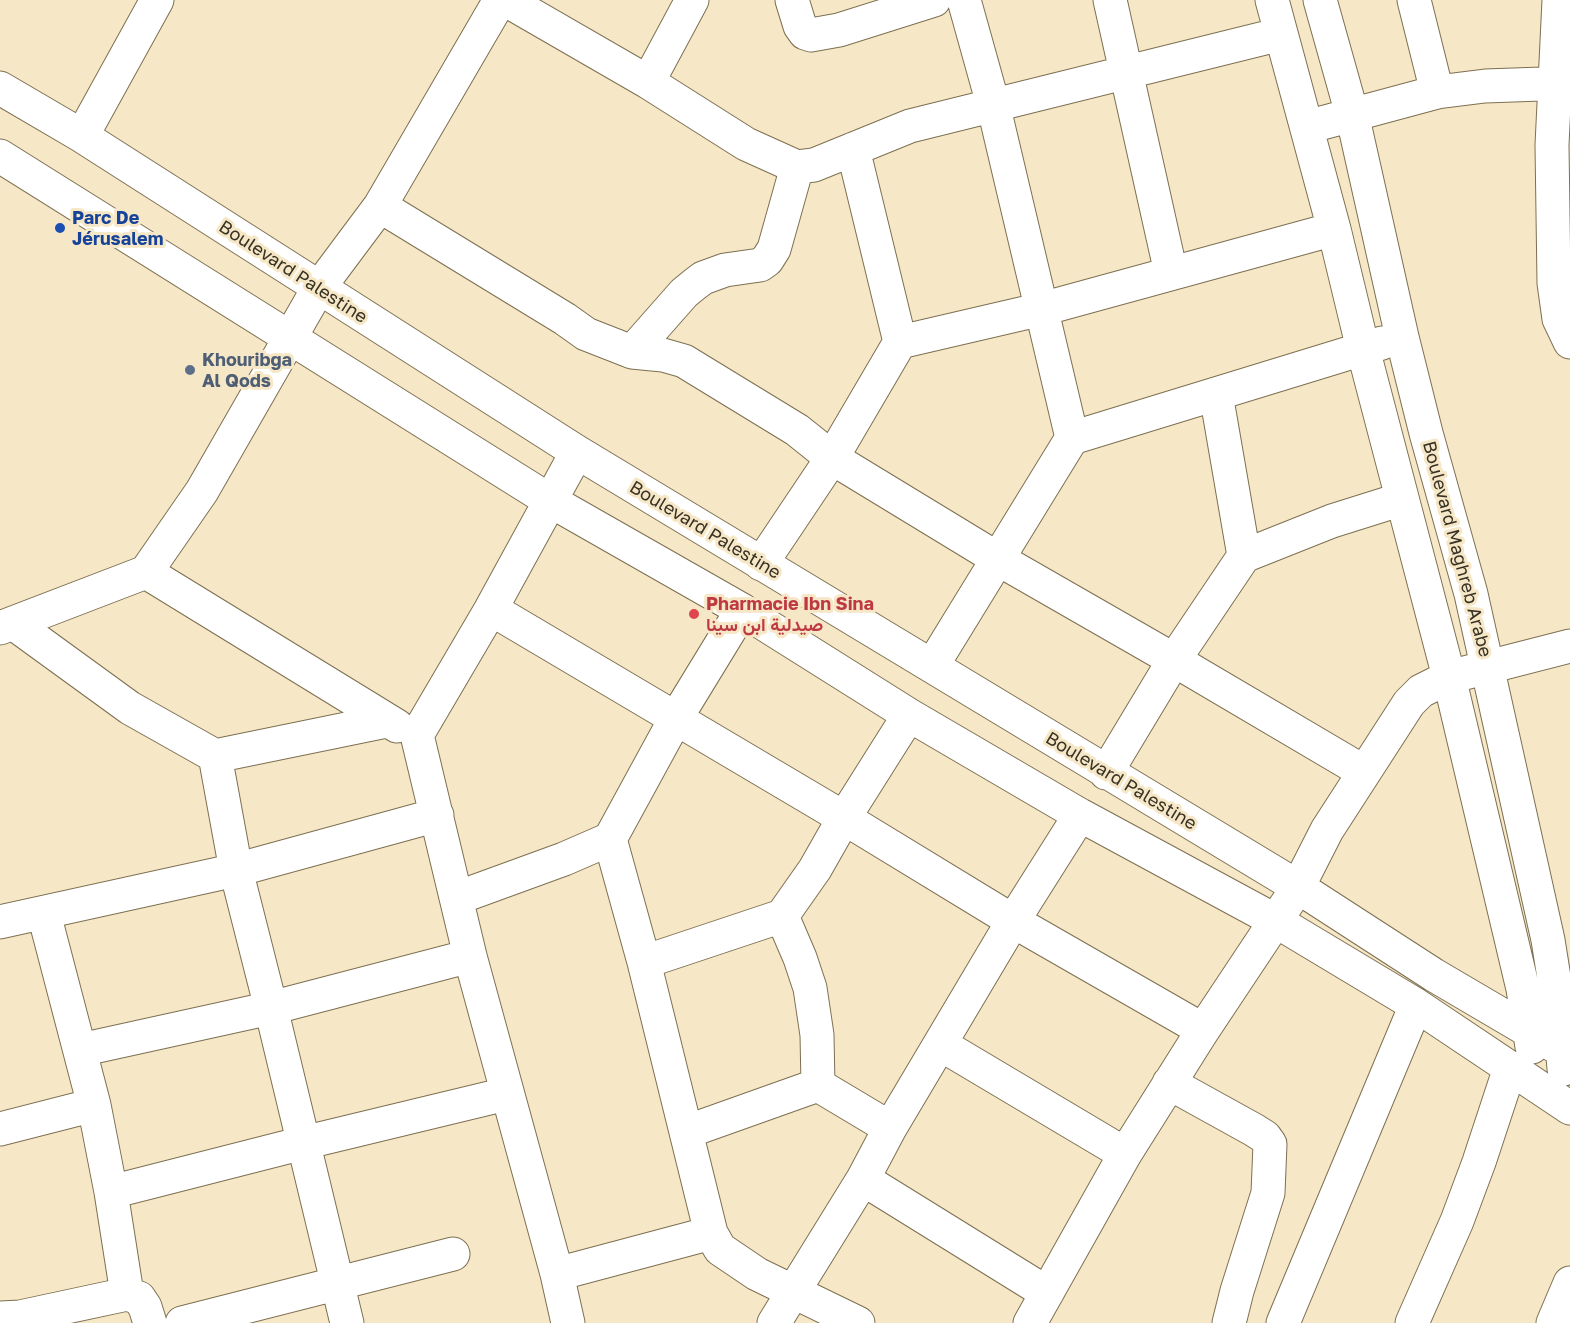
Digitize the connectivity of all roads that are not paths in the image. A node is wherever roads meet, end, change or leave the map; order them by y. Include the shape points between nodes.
1 (157, 0) edge
2 (500, 0) edge
3 (506, 0) edge
4 (692, 0) edge
5 (792, 0) edge
6 (934, 0) edge
7 (964, 0) edge
8 (1110, 0) edge
9 (1272, 0) edge
10 (1320, 0) edge
11 (1414, 0) edge
12 (1559, 0) edge
13 (1281, 34) junction
14 (1126, 73) junction
15 (648, 82) junction
16 (1562, 83) edge
17 (0, 88) edge
18 (1437, 93) junction
19 (993, 104) junction
20 (1352, 114) junction
21 (1307, 127) junction
22 (82, 136) junction
23 (853, 149) junction
24 (0, 156) edge
25 (797, 167) junction
26 (380, 206) junction
27 (1334, 229) junction
28 (1171, 273) junction
29 (318, 289) junction
30 (1042, 309) junction
31 (1402, 337) junction
32 (292, 338) junction
33 (900, 342) junction
34 (1570, 342) edge
35 (1363, 349) junction
36 (632, 352) junction
37 (1216, 394) junction
38 (1072, 438) junction
39 (577, 452) junction
40 (832, 458) junction
41 (1402, 499) junction
42 (549, 500) junction
43 (1244, 556) junction
44 (998, 560) junction
45 (761, 564) junction
46 (146, 572) junction
47 (492, 609) junction
48 (742, 610) junction
49 (7, 625) edge
50 (1570, 646) edge
51 (1174, 660) junction
52 (932, 666) junction
53 (1487, 667) junction
54 (1449, 677) junction
55 (909, 715) junction
56 (676, 718) junction
57 (386, 721) junction
58 (417, 735) junction
59 (217, 757) junction
60 (1106, 772) junction
61 (1364, 772) junction
62 (437, 816) junction
63 (1080, 816) junction
64 (844, 818) junction
65 (610, 839) junction
66 (236, 870) junction
67 (1298, 887) junction
68 (457, 898) junction
69 (44, 914) junction
70 (782, 916) junction
71 (1013, 921) junction
72 (1276, 921) junction
73 (0, 922) edge
74 (470, 956) junction
75 (644, 962) junction
76 (1416, 1005) junction
77 (272, 1008) junction
78 (1203, 1030) junction
79 (1531, 1033) junction
80 (940, 1044) junction
81 (80, 1050) junction
82 (1567, 1053) edge
83 (1522, 1076) junction
84 (1170, 1083) junction
85 (818, 1085) junction
86 (506, 1094) junction
87 (94, 1105) junction
88 (1567, 1106) edge
89 (890, 1128) junction
90 (0, 1129) edge
91 (687, 1132) junction
92 (303, 1143) junction
93 (1125, 1154) junction
94 (863, 1179) junction
95 (111, 1192) junction
96 (711, 1233) junction
97 (453, 1254) dead end
98 (557, 1275) junction
99 (339, 1283) junction
100 (1570, 1283) edge
101 (794, 1291) junction
102 (1047, 1293) junction
103 (127, 1294) junction
104 (0, 1318) edge
105 (150, 1323) edge
106 (182, 1323) edge
107 (347, 1323) edge
108 (568, 1323) edge
109 (774, 1323) edge
110 (858, 1323) edge
111 (1030, 1323) edge
112 (1229, 1323) edge
113 (1283, 1323) edge
114 (1412, 1323) edge
115 (1553, 1323) edge

1 - 22 street
2 - 26 street
3 - 15 street
4 - 15 street
5 - 6 street via 800,26 811,35
7 - 19 street
8 - 14 street
9 - 13 street
10 - 20 street, Boulevard Maghreb Arabe
11 - 18 street
12 - 16 street
13 - 14 street
13 - 21 street
14 - 19 street
14 - 28 street
15 - 25 street via 746,144
16 - 18 street via 1485,86
16 - 34 street via 1552,145 1554,283 1559,319
17 - 22 street, Boulevard Palestine
18 - 20 street
19 - 23 street via 910,126
19 - 30 street
20 - 21 street
20 - 31 street, Boulevard Maghreb Arabe
21 - 27 street
22 - 29 street, Boulevard Palestine
23 - 25 street via 814,165
23 - 33 street
24 - 32 street
25 - 36 street via 774,249 766,260 760,265 725,270 694,284
26 - 29 street
26 - 36 street via 586,334
27 - 28 street
27 - 35 street
28 - 30 street
29 - 32 street
29 - 39 street, Boulevard Palestine
30 - 33 street
30 - 38 street
31 - 35 street
31 - 53 street, Boulevard Maghreb Arabe
32 - 42 street
32 - 46 street via 202,491
33 - 40 street
35 - 37 street
35 - 41 street
36 - 40 street via 684,361 797,430
37 - 38 street
37 - 43 street
38 - 44 street
39 - 42 street
39 - 45 street, Boulevard Palestine
40 - 44 street
40 - 45 street
41 - 43 street via 1332,521
41 - 54 street
42 - 47 street
42 - 48 street
43 - 51 street
44 - 51 street
44 - 52 street
45 - 52 street, Boulevard Palestine
46 - 49 street
46 - 57 street
47 - 56 street
47 - 58 street
48 - 55 street
48 - 56 street
49 - 59 street via 130,708
50 - 53 street
51 - 60 street
51 - 61 street
52 - 60 street, Boulevard Palestine
53 - 54 street
53 - 82 street, Boulevard Maghreb Arabe via 1548,940
54 - 61 street via 1421,691 1409,703
54 - 79 street
55 - 63 street
55 - 64 street
56 - 64 street
56 - 65 street
57 - 58 street
57 - 59 street
58 - 62 street
59 - 66 street
60 - 67 street, Boulevard Palestine
61 - 67 street via 1327,830
62 - 66 street
62 - 68 street
63 - 71 street
63 - 72 street
64 - 70 street
64 - 71 street
65 - 68 street via 564,860
65 - 75 street
66 - 69 street
66 - 77 street
67 - 72 street
67 - 79 street, Boulevard Palestine
68 - 74 street
69 - 73 street
69 - 81 street
70 - 75 street
70 - 85 street via 810,988 817,1035
71 - 78 street
71 - 80 street
72 - 76 street
72 - 78 street
74 - 77 street
74 - 86 street
75 - 91 street
76 - 83 street
76 - 113 street
77 - 81 street
77 - 92 street
78 - 84 street
79 - 82 street, Boulevard Palestine
79 - 83 street
80 - 89 street
80 - 93 street
81 - 87 street
82 - 88 street, Boulevard Maghreb Arabe
83 - 88 street
83 - 114 street via 1479,1162
84 - 93 street
84 - 112 street via 1254,1130 1270,1144 1268,1193
85 - 89 street
85 - 91 street
86 - 92 street
86 - 98 street
87 - 90 street
87 - 95 street
89 - 94 street
91 - 96 street
92 - 95 street
92 - 99 street
93 - 102 street
94 - 101 street
94 - 102 street
95 - 103 street
96 - 98 street
96 - 101 street via 720,1248 734,1259
97 - 99 street
98 - 108 street
99 - 106 street
99 - 107 street
100 - 115 street
101 - 109 street
101 - 110 street
102 - 111 street
103 - 104 street
103 - 105 street via 139,1298

